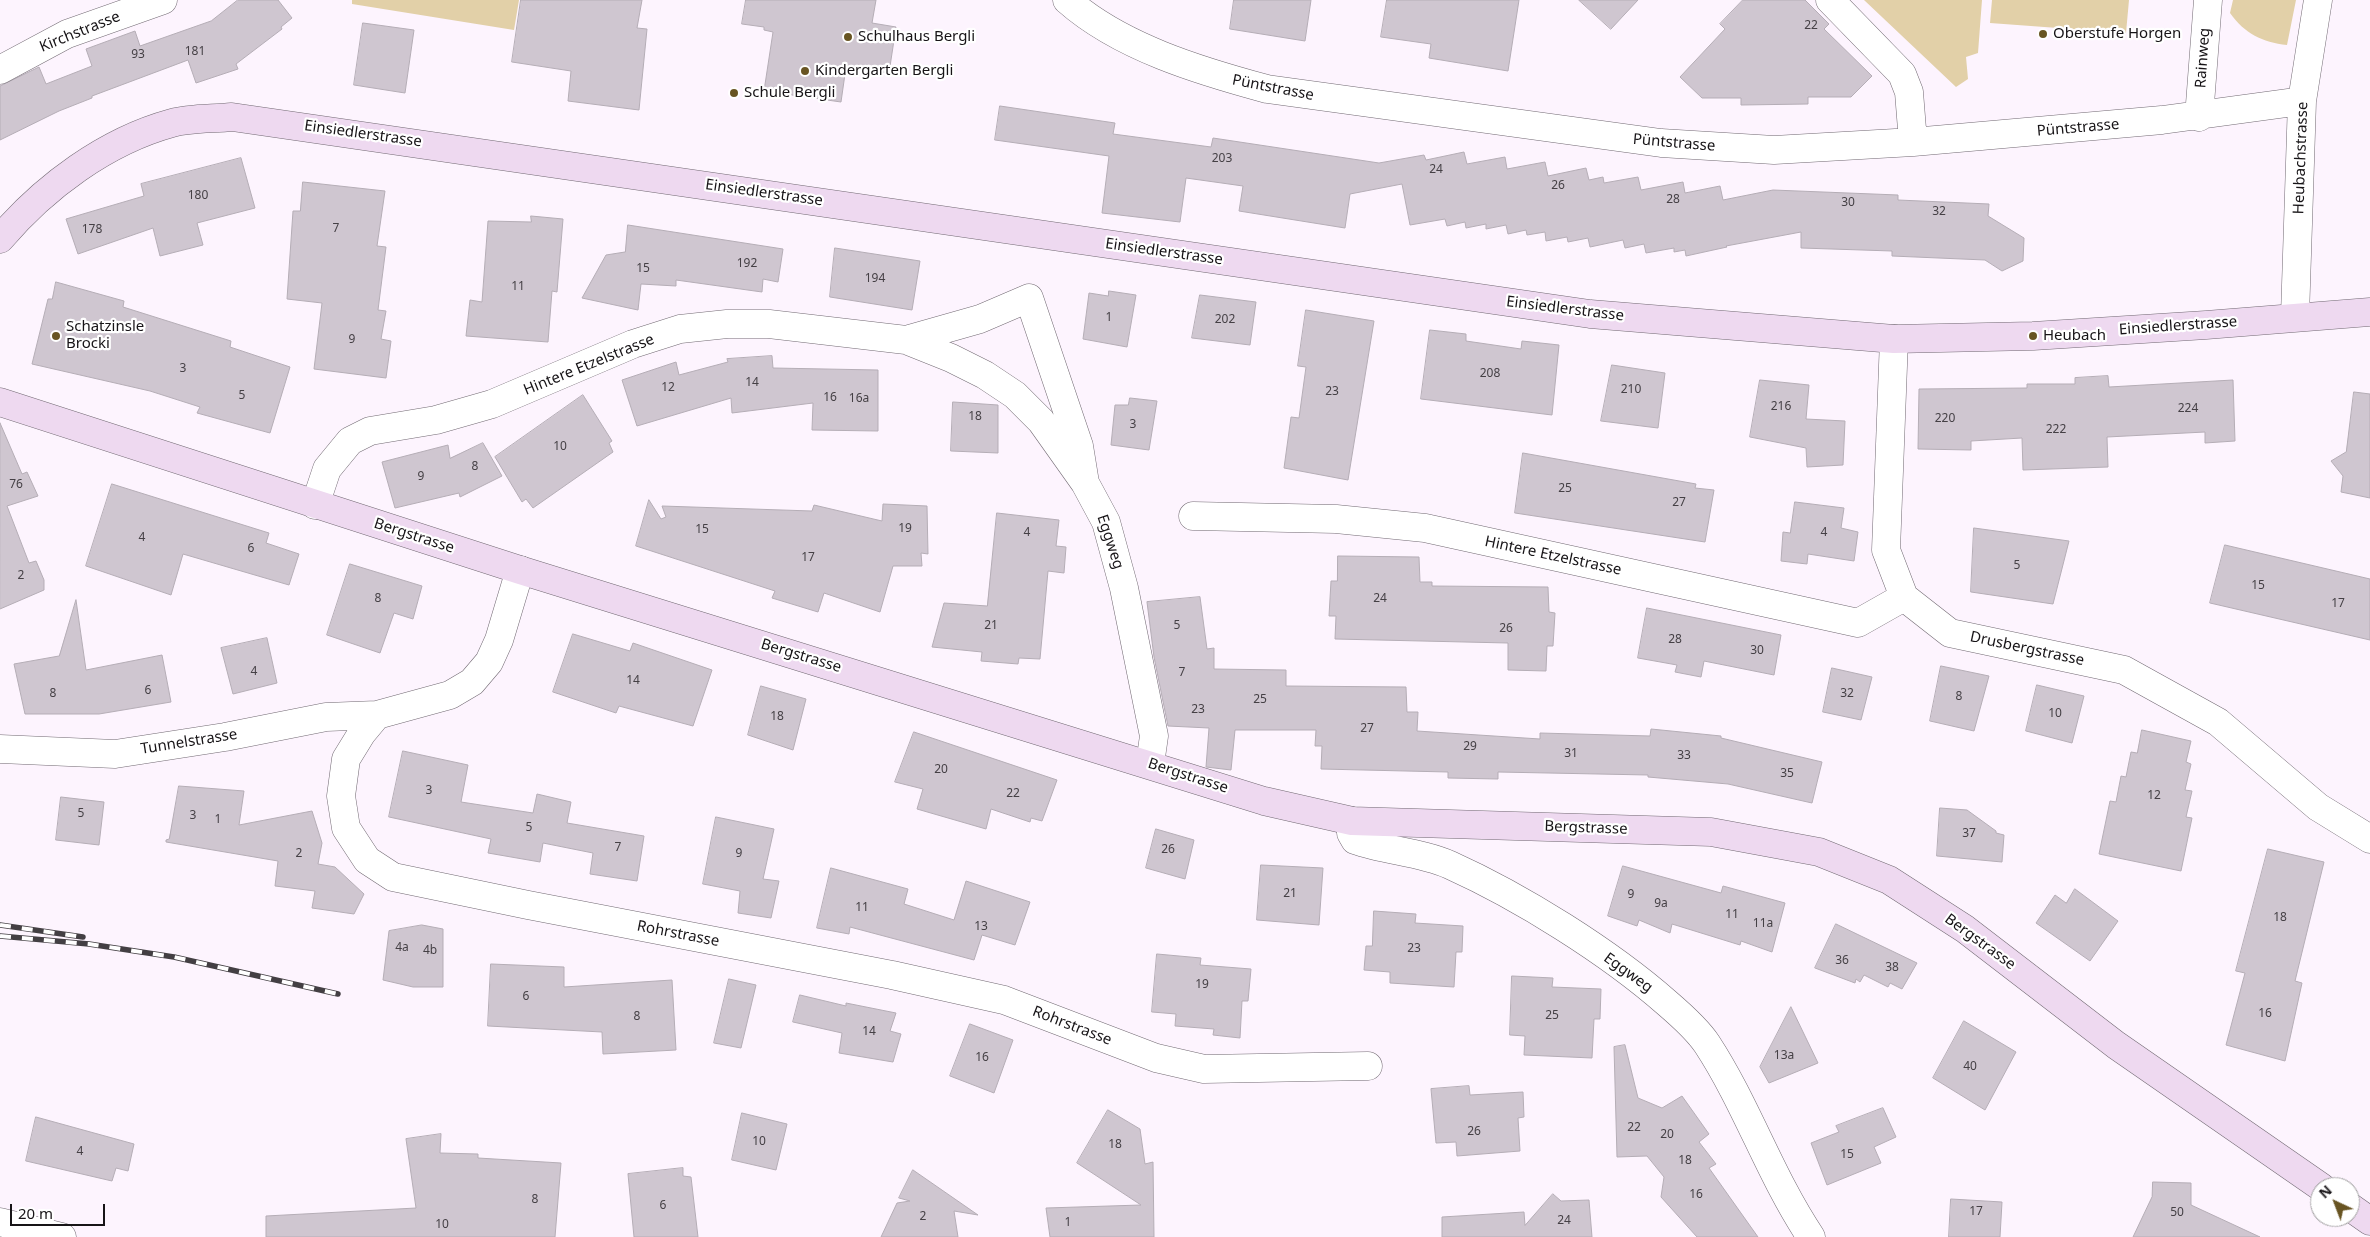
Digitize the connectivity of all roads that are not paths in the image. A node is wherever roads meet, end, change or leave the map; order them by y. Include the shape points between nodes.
1 (163, 0) edge
2 (1067, 0) edge
3 (1830, 0) edge
4 (2208, 0) edge
5 (2318, 0) edge
6 (0, 70) edge
7 (2302, 101) junction
8 (2199, 117) junction
9 (1913, 142) junction
10 (3, 228) edge
11 (1028, 298) joint
12 (2370, 312) edge
13 (2295, 316) junction
14 (1894, 339) junction
15 (906, 340) junction
16 (0, 402) edge
17 (1085, 483) junction
18 (315, 504) junction
19 (1192, 516) dead end
20 (520, 570) junction
21 (1904, 597) junction
22 (377, 715) junction
23 (0, 749) edge
24 (1150, 764) junction
25 (1352, 821) junction
26 (2370, 839) edge
27 (1368, 1066) dead end
28 (2310, 1179) edge
29 (0, 1222) edge
30 (62, 1237) edge
31 (1811, 1237) edge

1 - 6 street, Kirchstrasse via 67,34
2 - 9 street, Püntstrasse via 1129,40 1211,74 1266,89 1661,143 1774,150
3 - 9 street via 1902,74 1909,92
4 - 8 street, Rainweg
5 - 7 street, Heubachstrasse
7 - 8 street, Püntstrasse
7 - 13 street, Heubachstrasse
8 - 9 street, Püntstrasse
10 - 14 street, Einsiedlerstrasse via 68,175 128,139 173,123 232,116 1590,314
11 - 15 street, Hintere Etzelstrasse via 980,319
11 - 17 street, Eggweg via 1079,446
12 - 13 street, Einsiedlerstrasse
13 - 14 street, Einsiedlerstrasse via 2033,336
14 - 21 street via 1886,550
15 - 17 street, Hintere Etzelstrasse via 986,375 1015,395 1041,421
15 - 18 street, Hintere Etzelstrasse via 769,324 680,329 633,344 492,404 436,420 370,431 350,441 327,469
16 - 18 street, Bergstrasse
17 - 24 street, Eggweg via 1106,522 1124,588 1154,736
18 - 20 street, Bergstrasse
19 - 21 street, Hintere Etzelstrasse via 1336,519 1425,528 1858,623
20 - 22 street via 499,640 489,662 472,682 450,695
20 - 24 street, Bergstrasse
21 - 26 street, Drusbergstrasse via 1950,633 2124,670 2218,722 2318,807
22 - 23 street, Tunnelstrasse via 326,717 115,754
22 - 27 street, Rohrstrasse via 346,759 340,796 346,828 367,860 393,877 1004,1000 1156,1058 1204,1068
24 - 25 street, Bergstrasse via 1264,801
25 - 28 street, Bergstrasse via 1711,832 1819,852 1889,880 1965,929 2116,1045
25 - 31 street, Eggweg via 1351,833 1355,840 1449,865 1498,889 1564,928 1644,983 1680,1014 1705,1042 1726,1077 1791,1208
29 - 30 street

